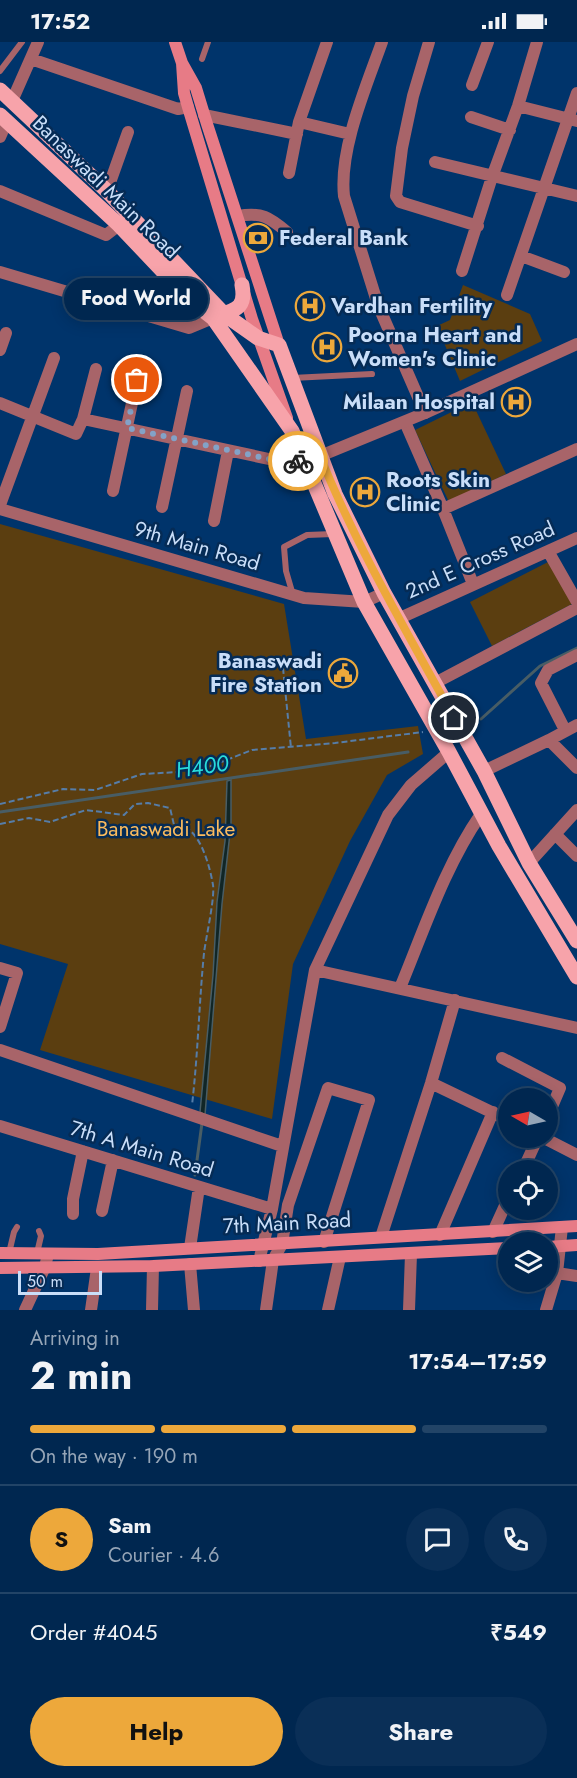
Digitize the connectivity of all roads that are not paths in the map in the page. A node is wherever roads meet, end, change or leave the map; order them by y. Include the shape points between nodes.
1 (22, 42) edge
2 (38, 42) edge
3 (175, 42) edge
4 (208, 42) edge
5 (327, 42) edge
6 (382, 42) edge
7 (429, 42) edge
8 (488, 42) edge
9 (537, 42) edge
10 (31, 59) junction
11 (202, 59) dead end
12 (182, 63) junction
13 (0, 71) edge
14 (472, 85) dead end
15 (577, 93) edge
16 (6, 95) edge
17 (518, 106) junction
18 (188, 107) junction
19 (204, 115) junction
20 (471, 117) dead end
21 (3, 118) edge
22 (572, 119) edge
23 (298, 128) junction
24 (510, 130) junction
25 (128, 132) dead end
26 (350, 134) junction
27 (0, 137) edge
28 (435, 162) dead end
29 (289, 173) dead end
30 (492, 177) junction
31 (543, 189) junction
32 (0, 191) edge
33 (108, 191) junction
34 (577, 196) edge
35 (238, 216) junction
36 (119, 225) junction
37 (478, 226) junction
38 (287, 232) dead end
39 (521, 256) junction
40 (0, 272) edge
41 (462, 272) dead end
42 (564, 272) dead end
43 (242, 285) junction
44 (507, 295) dead end
45 (218, 316) junction
46 (6, 333) dead end
47 (258, 338) junction
48 (577, 344) edge
49 (279, 345) junction
50 (0, 350) edge
51 (54, 358) dead end
52 (96, 369) dead end
53 (372, 374) dead end
54 (291, 378) junction
55 (137, 380) dead end
56 (187, 391) dead end
57 (0, 403) edge
58 (425, 413) junction
59 (34, 417) junction
60 (83, 419) junction
61 (405, 422) junction
62 (127, 428) junction
63 (292, 431) junction
64 (177, 439) junction
65 (577, 449) edge
66 (228, 451) junction
67 (320, 456) junction
68 (303, 460) junction
69 (113, 491) dead end
70 (0, 507) edge
71 (162, 507) dead end
72 (443, 508) junction
73 (214, 521) dead end
74 (335, 534) junction
75 (577, 538) edge
76 (548, 551) junction
77 (473, 584) junction
78 (384, 593) junction
79 (294, 595) junction
80 (364, 602) junction
81 (577, 602) edge
82 (577, 608) edge
83 (400, 618) junction
84 (577, 655) edge
85 (435, 683) junction
86 (577, 724) edge
87 (565, 730) junction
88 (549, 740) junction
89 (449, 752) junction
90 (577, 768) edge
91 (484, 771) junction
92 (577, 810) edge
93 (481, 814) junction
94 (555, 834) junction
95 (577, 856) edge
96 (529, 863) junction
97 (577, 941) edge
98 (0, 968) edge
99 (315, 969) junction
100 (577, 977) edge
101 (400, 988) junction
102 (455, 1000) junction
103 (0, 1027) edge
104 (577, 1028) edge
105 (0, 1050) edge
106 (502, 1058) dead end
107 (431, 1083) junction
108 (558, 1093) edge
109 (493, 1112) junction
110 (498, 1115) edge
111 (0, 1126) edge
112 (282, 1146) junction
113 (558, 1146) edge
114 (83, 1151) junction
115 (577, 1155) edge
116 (112, 1160) junction
117 (199, 1187) junction
118 (272, 1209) junction
119 (102, 1211) dead end
120 (73, 1214) dead end
121 (498, 1220) edge
122 (577, 1226) edge
123 (17, 1227) dead end
124 (562, 1227) junction
125 (39, 1231) dead end
126 (493, 1232) junction
127 (440, 1235) junction
128 (558, 1236) edge
129 (381, 1237) junction
130 (324, 1242) junction
131 (282, 1244) junction
132 (264, 1245) junction
133 (577, 1245) edge
134 (558, 1246) edge
135 (190, 1248) junction
136 (498, 1249) edge
137 (5, 1253) edge
138 (42, 1253) junction
139 (411, 1254) junction
140 (340, 1257) junction
141 (273, 1260) junction
142 (259, 1261) junction
143 (190, 1264) junction
144 (153, 1266) junction
145 (45, 1267) junction
146 (0, 1268) edge
147 (97, 1268) junction
148 (558, 1273) edge
149 (577, 1276) edge
150 (551, 1292) edge
151 (25, 1310) edge
152 (91, 1310) edge
153 (152, 1310) edge
154 (194, 1310) edge
155 (266, 1310) edge
156 (328, 1310) edge
157 (409, 1310) edge
158 (546, 1310) edge

1 - 13 lane
2 - 10 street
3 - 12 main road, Banaswadi Main Road
4 - 11 lane
5 - 23 street
6 - 26 street
7 - 37 street via 404,137 396,196 400,202
8 - 14 street
9 - 17 street
10 - 16 street
10 - 18 street via 178,109
12 - 18 main road, Banaswadi Main Road
12 - 19 main road, Banaswadi Main Road via 196,88
15 - 22 street
16 - 33 main road, Banaswadi Main Road
17 - 22 street
17 - 24 street
18 - 43 main road, Banaswadi Main Road
19 - 23 street
19 - 35 main road, Banaswadi Main Road
20 - 24 street
21 - 27 street
21 - 36 main road, Banaswadi Main Road
22 - 31 street
23 - 26 street
23 - 29 street
24 - 30 street
25 - 33 street
26 - 58 street via 344,196 378,305
28 - 30 street
30 - 31 street
30 - 37 street
31 - 34 street
31 - 39 street
32 - 36 street via 106,235
33 - 45 main road, Banaswadi Main Road
35 - 38 street via 265,215
35 - 49 main road, Banaswadi Main Road
36 - 45 main road, Banaswadi Main Road via 192,301
37 - 41 street
39 - 42 street
39 - 44 street
40 - 45 street via 189,328
43 - 45 main road via 244,298 240,306
43 - 47 main road, Banaswadi Main Road
45 - 47 main road, Banaswadi Main Road
45 - 63 main road, Banaswadi Main Road
46 - 50 street
47 - 49 main road, Banaswadi Main Road
47 - 63 main road, Banaswadi Main Road
48 - 58 street
49 - 54 main road, Banaswadi Main Road
51 - 59 street
52 - 60 street
53 - 54 lane
54 - 67 main road, Banaswadi Main Road
55 - 62 street
56 - 64 street
57 - 59 street
58 - 61 street
59 - 60 street via 76,434
59 - 70 street
60 - 62 street
61 - 67 street
61 - 72 street
62 - 64 street
62 - 69 street
63 - 68 main road, Banaswadi Main Road
64 - 66 street
64 - 71 street
65 - 72 street
66 - 68 street via 283,462
66 - 73 street
67 - 68 street
67 - 78 main road, Banaswadi Main Road
68 - 74 main road, Banaswadi Main Road
70 - 79 street, 9th Main Road
72 - 77 street
74 - 79 lane via 307,535 284,547
74 - 80 main road, Banaswadi Main Road
75 - 76 street, 2nd E Cross Road
76 - 77 street, 2nd E Cross Road
76 - 81 street
77 - 83 street, 2nd E Cross Road
78 - 80 street, 9th Main Road
78 - 83 main road, Banaswadi Main Road
79 - 80 street, 9th Main Road
80 - 89 main road, Banaswadi Main Road
82 - 85 street
83 - 85 main road, Banaswadi Main Road
84 - 87 street via 548,670 541,683
85 - 91 main road, Banaswadi Main Road
86 - 87 street
87 - 88 street
88 - 90 street
88 - 91 street
89 - 93 main road, Banaswadi Main Road
89 - 99 street via 411,784 388,815
91 - 96 main road, Banaswadi Main Road
92 - 94 street
93 - 100 main road, Banaswadi Main Road
93 - 101 street via 437,898
94 - 95 street
94 - 96 street
96 - 97 main road, Banaswadi Main Road
98 - 103 street via 17,973
99 - 101 street
99 - 112 street
101 - 102 street
102 - 104 street
102 - 107 street
105 - 112 street
106 - 108 street via 560,1088
107 - 109 street
107 - 129 street
109 - 110 street
109 - 127 street
111 - 114 street, 7th A Main Road
112 - 118 street
113 - 115 street
114 - 116 street, 7th A Main Road
114 - 120 street
116 - 117 street, 7th A Main Road
116 - 119 street
117 - 118 street, 7th A Main Road
117 - 135 street
118 - 132 street
121 - 126 street
122 - 124 main road, 7th Main Road
123 - 137 lane
124 - 126 main road, 7th Main Road
124 - 128 street
125 - 138 lane
126 - 127 main road, 7th Main Road
127 - 129 main road, 7th Main Road
129 - 130 main road, 7th Main Road
130 - 131 main road, 7th Main Road
130 - 131 street via 369,1100 328,1088 288,1205
131 - 132 main road, 7th Main Road
131 - 141 street
132 - 135 main road, 7th Main Road
132 - 142 street
133 - 134 main road
135 - 138 main road, 7th Main Road
136 - 139 main road, 7th Main Road
137 - 138 main road, 7th Main Road
138 - 145 street
139 - 140 main road, 7th Main Road
139 - 157 street
140 - 141 main road, 7th Main Road
140 - 156 street
141 - 142 main road, 7th Main Road
141 - 155 street
142 - 143 main road, 7th Main Road
143 - 144 main road, 7th Main Road
143 - 154 street
144 - 147 main road, 7th Main Road
144 - 153 street
145 - 146 main road, 7th Main Road
145 - 147 main road, 7th Main Road
145 - 151 street
147 - 152 street
148 - 149 street
150 - 158 street

